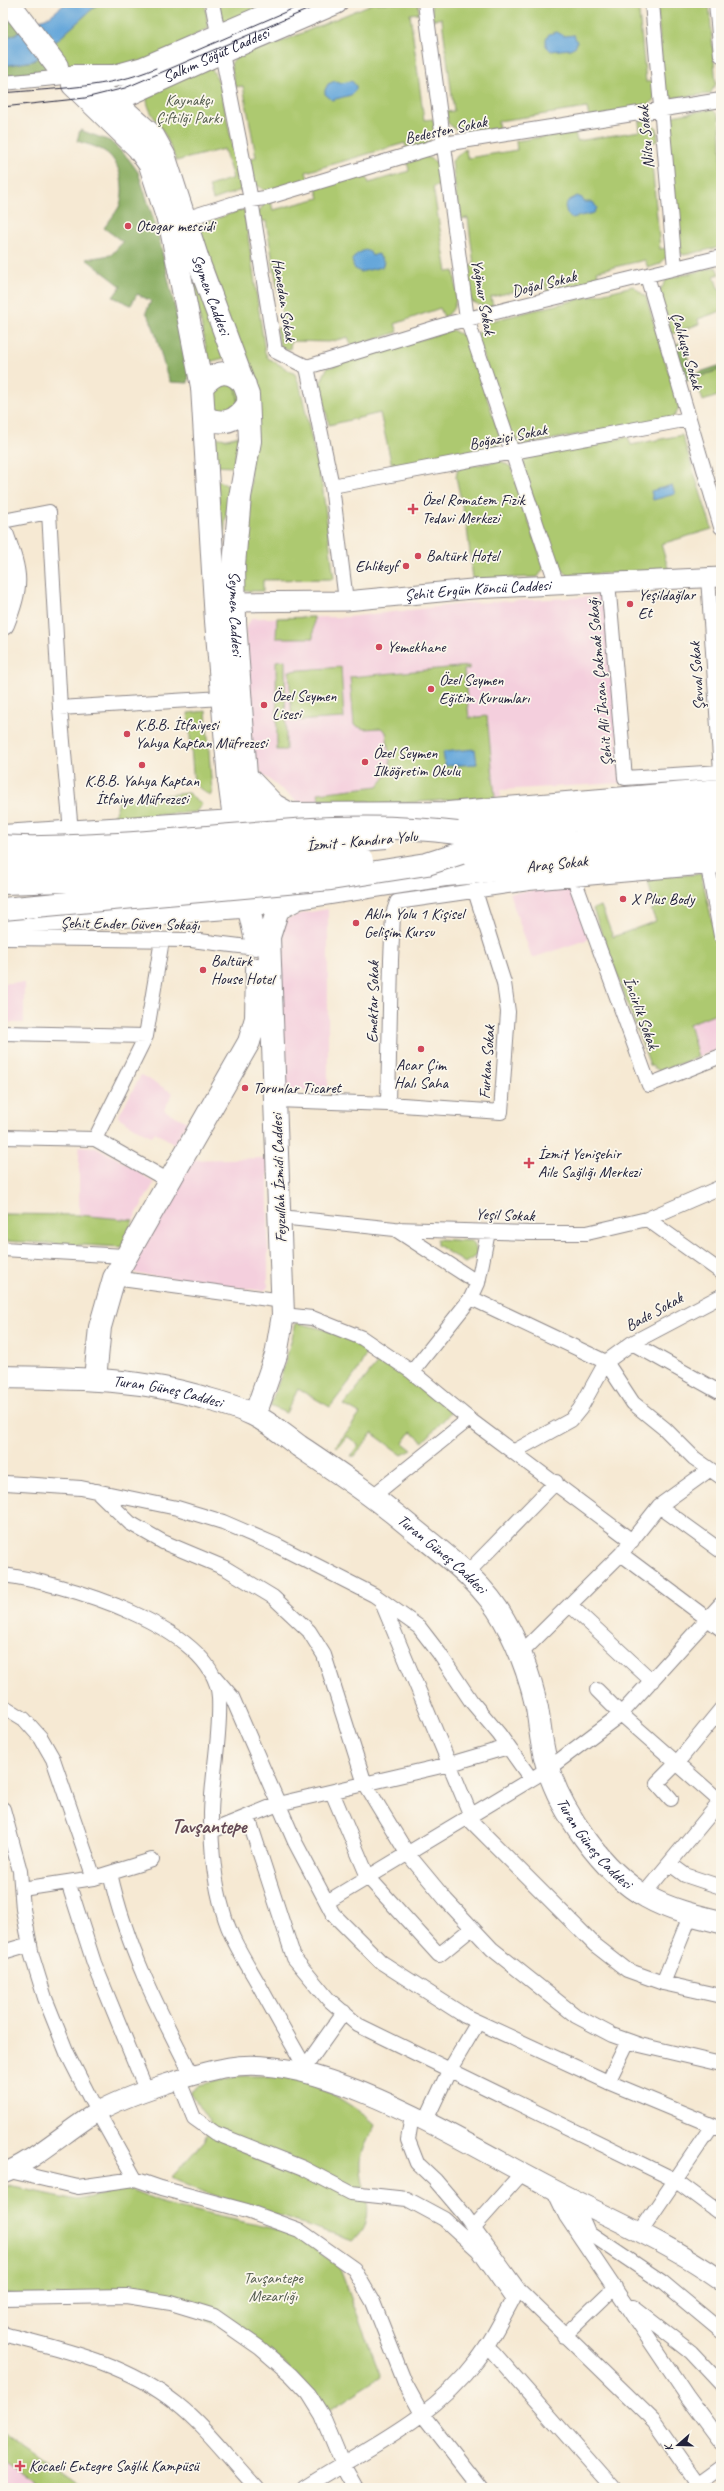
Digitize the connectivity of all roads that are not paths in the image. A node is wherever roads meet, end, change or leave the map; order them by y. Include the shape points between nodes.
1 (212, 3) edge
2 (294, 3) edge
3 (336, 3) edge
4 (426, 3) edge
5 (652, 3) edge
6 (716, 3) edge
7 (12, 7) edge
8 (220, 43) junction
9 (721, 55) edge
10 (66, 73) junction
11 (3, 83) edge
12 (141, 87) junction
13 (721, 100) edge
14 (105, 105) junction
15 (661, 110) junction
16 (154, 137) junction
17 (444, 144) junction
18 (251, 200) junction
19 (185, 219) junction
20 (721, 257) edge
21 (675, 268) junction
22 (647, 276) junction
23 (467, 319) junction
24 (306, 367) junction
25 (202, 387) junction
26 (247, 394) junction
27 (204, 417) junction
28 (689, 419) junction
29 (512, 453) junction
30 (332, 486) junction
31 (719, 510) edge
32 (3, 520) edge
33 (721, 527) edge
34 (3, 536) edge
35 (714, 577) edge
36 (608, 582) junction
37 (557, 585) junction
38 (346, 601) junction
39 (234, 602) junction
40 (3, 624) edge
41 (222, 698) junction
42 (60, 708) junction
43 (721, 772) edge
44 (238, 778) junction
45 (721, 790) edge
46 (721, 809) edge
47 (290, 814) junction
48 (242, 820) junction
49 (208, 821) junction
50 (3, 823) edge
51 (721, 830) edge
52 (72, 832) junction
53 (46, 834) junction
54 (3, 836) edge
55 (459, 843) junction
56 (3, 846) edge
57 (721, 849) edge
58 (3, 864) edge
59 (714, 866) edge
60 (447, 875) junction
61 (574, 879) junction
62 (3, 883) edge
63 (529, 884) junction
64 (475, 891) junction
65 (297, 899) junction
66 (396, 902) joint
67 (256, 905) junction
68 (217, 908) junction
69 (3, 909) edge
70 (3, 922) edge
71 (721, 936) edge
72 (3, 938) edge
73 (162, 940) junction
74 (260, 942) junction
75 (3, 1033) edge
76 (146, 1036) junction
77 (721, 1056) edge
78 (276, 1100) junction
79 (388, 1104) junction
80 (3, 1137) edge
81 (95, 1139) junction
82 (169, 1181) junction
83 (721, 1187) edge
84 (280, 1218) junction
85 (647, 1219) junction
86 (395, 1228) junction
87 (488, 1232) junction
88 (3, 1249) edge
89 (124, 1256) junction
90 (721, 1272) edge
91 (114, 1278) junction
92 (478, 1283) junction
93 (721, 1296) edge
94 (471, 1298) junction
95 (283, 1308) junction
96 (632, 1343) junction
97 (606, 1362) junction
98 (412, 1372) junction
99 (3, 1377) edge
100 (95, 1379) junction
101 (721, 1393) edge
102 (255, 1415) junction
103 (469, 1419) junction
104 (513, 1452) junction
105 (715, 1473) edge
106 (6, 1482) dead end
107 (556, 1482) junction
108 (98, 1491) junction
109 (373, 1496) junction
110 (659, 1506) junction
111 (632, 1541) junction
112 (721, 1551) edge
113 (622, 1554) junction
114 (467, 1573) junction
115 (3, 1575) edge
116 (380, 1600) junction
117 (721, 1604) edge
118 (570, 1605) junction
119 (708, 1619) junction
120 (721, 1629) edge
121 (521, 1653) junction
122 (213, 1675) junction
123 (652, 1680) junction
124 (597, 1690) dead end
125 (3, 1706) edge
126 (721, 1708) edge
127 (621, 1714) junction
128 (508, 1747) junction
129 (450, 1764) junction
130 (676, 1764) junction
131 (539, 1774) junction
132 (365, 1784) junction
133 (332, 1792) junction
134 (671, 1799) dead end
135 (721, 1802) edge
136 (278, 1804) junction
137 (3, 1809) edge
138 (248, 1817) junction
139 (470, 1817) junction
140 (212, 1831) junction
141 (406, 1853) junction
142 (152, 1860) dead end
143 (670, 1864) junction
144 (110, 1873) junction
145 (94, 1878) junction
146 (368, 1878) junction
147 (68, 1882) junction
148 (721, 1887) edge
149 (22, 1889) junction
150 (643, 1895) junction
151 (327, 1902) junction
152 (691, 1914) junction
153 (721, 1922) edge
154 (472, 1928) junction
155 (30, 1944) junction
156 (3, 1952) edge
157 (663, 1982) junction
158 (721, 1996) edge
159 (344, 2012) junction
160 (478, 2022) junction
161 (628, 2041) junction
162 (721, 2064) edge
163 (306, 2070) junction
164 (449, 2071) junction
165 (186, 2079) junction
166 (608, 2082) junction
167 (147, 2092) junction
168 (97, 2112) junction
169 (419, 2119) junction
170 (718, 2126) edge
171 (6, 2172) edge
172 (522, 2173) junction
173 (135, 2179) junction
174 (675, 2180) junction
175 (553, 2189) junction
176 (574, 2200) junction
177 (721, 2214) edge
178 (473, 2228) junction
179 (640, 2232) junction
180 (721, 2280) edge
181 (615, 2287) junction
182 (516, 2295) junction
183 (3, 2298) edge
184 (625, 2301) junction
185 (721, 2331) edge
186 (3, 2334) edge
187 (564, 2336) junction
188 (486, 2346) junction
189 (721, 2384) edge
190 (422, 2414) junction
191 (721, 2442) edge
192 (342, 2463) junction
193 (721, 2467) edge
194 (697, 2486) edge
195 (257, 2488) edge
196 (304, 2488) edge
197 (356, 2488) edge
198 (480, 2488) edge
199 (612, 2488) edge

1 - 8 street, Hanedan Sokak
2 - 8 main road
3 - 8 main road, Salkım Söğüt Caddesi
4 - 17 street, Yağmur Sokak
5 - 15 street, Nilsu Sokak
6 - 9 street
7 - 10 main road, Seymen Caddesi
8 - 10 main road via 114,76
8 - 12 main road, Salkım Söğüt Caddesi
8 - 18 street, Hanedan Sokak
10 - 11 street
10 - 14 main road, Seymen Caddesi
12 - 14 main road, Salkım Söğüt Caddesi
12 - 16 main road via 141,108
13 - 15 street, Bedesten Sokak
14 - 16 main road, Seymen Caddesi
14 - 25 main road, Seymen Caddesi via 153,172 171,229
15 - 17 street, Bedesten Sokak
15 - 21 street, Nilsu Sokak
16 - 19 main road, Seymen Caddesi via 171,172
17 - 18 street, Bedesten Sokak
17 - 23 street, Yağmur Sokak
18 - 19 street, Bedesten Sokak
18 - 24 street, Hanedan Sokak via 275,351
19 - 26 main road, Seymen Caddesi
20 - 21 street, Doğal Sokak
21 - 22 street, Doğal Sokak
22 - 23 street, Doğal Sokak
22 - 28 street, Çalıkuşu Sokak
23 - 24 street, Doğal Sokak
23 - 29 street, Yağmur Sokak
24 - 30 street
25 - 26 main road via 210,378 219,374 233,375
25 - 27 main road, Seymen Caddesi
26 - 27 main road via 241,414 229,422
26 - 39 main road, Seymen Caddesi via 250,441 240,497 234,565
27 - 41 main road, Seymen Caddesi
28 - 29 street, Boğaziçi Sokak
28 - 31 street, Çalıkuşu Sokak
29 - 30 street, Boğaziçi Sokak
29 - 37 street, Yağmur Sokak
30 - 38 street
31 - 33 street, Çalıkuşu Sokak
32 - 42 street via 49,512
34 - 40 main road via 13,565 15,582 13,598
35 - 36 street, Şehit Ergün Köncü Caddesi
35 - 43 street, Şevval Sokak
36 - 37 street, Şehit Ergün Köncü Caddesi
36 - 43 street, Şehit Ali İhsan Çakmak Sokağı via 625,778
37 - 38 street, Şehit Ergün Köncü Caddesi
38 - 39 street, Şehit Ergün Köncü Caddesi
39 - 44 main road, Seymen Caddesi
41 - 42 street
41 - 44 main road, Seymen Caddesi
42 - 52 street
44 - 47 main road
44 - 48 main road
44 - 49 main road via 220,813
45 - 47 main road via 448,813
46 - 55 main road, İzmit - Kandıra Yolu via 572,821
47 - 48 main road
47 - 65 main road via 274,832 266,850 267,865 274,880
48 - 49 main road
48 - 67 main road
49 - 52 main road
49 - 68 main road via 228,860 226,894
50 - 53 main road
51 - 55 main road, İzmit - Kandıra Yolu
52 - 53 main road
53 - 54 main road
55 - 56 main road, bridge via 410,827 328,826 156,842
55 - 58 main road, İzmit - Kandıra Yolu, bridge
55 - 62 main road, İzmit - Kandıra Yolu, bridge via 155,878
55 - 69 main road, bridge via 427,864 331,879
57 - 60 main road
59 - 61 street, Araç Sokak
59 - 71 street
60 - 63 street
60 - 65 main road
61 - 63 street, Araç Sokak
61 - 77 street, İncirlik Sokak via 648,1085
63 - 64 street, Araç Sokak
64 - 66 street, Araç Sokak
64 - 79 street, Furkan Sokak via 504,983 508,1012 501,1112
65 - 67 main road
65 - 74 main road via 278,910
66 - 79 street, Emektar Sokak via 391,960
67 - 68 main road
67 - 74 main road
68 - 70 main road via 84,919
68 - 74 main road via 239,919
72 - 73 street, Şehit Ender Güven Sokağı
73 - 74 street, Şehit Ender Güven Sokağı
73 - 76 street
74 - 78 main road, Feyzullah İzmidi Caddesi
74 - 82 main road via 256,1018 249,1042
75 - 76 street
76 - 81 street
78 - 79 street, Furkan Sokak
78 - 84 main road, Feyzullah İzmidi Caddesi
80 - 81 street
81 - 82 street
82 - 89 main road
83 - 85 street, Yeşil Sokak
84 - 86 street, Yeşil Sokak
84 - 95 main road, Feyzullah İzmidi Caddesi
85 - 87 street, Yeşil Sokak via 587,1233
85 - 90 street
86 - 87 street, Yeşil Sokak
86 - 92 street
87 - 92 street
88 - 89 street
89 - 91 main road
91 - 95 street
91 - 100 main road via 100,1327
92 - 94 street
93 - 96 street, Bade Sokak
94 - 97 street
94 - 98 street
95 - 98 street via 362,1338
95 - 102 main road, Feyzullah İzmidi Caddesi via 276,1355
96 - 97 street, Bade Sokak
96 - 101 street
97 - 104 street via 580,1409 571,1420
97 - 105 street via 633,1403
98 - 103 street
99 - 100 main road, Turan Güneş Caddesi
100 - 102 main road, Turan Güneş Caddesi via 161,1386
102 - 109 main road, Turan Güneş Caddesi
103 - 104 street
103 - 109 street
104 - 107 street
105 - 110 street
106 - 108 street
107 - 111 street
107 - 114 street
108 - 116 street via 177,1508 223,1522 276,1545
108 - 132 street via 130,1523 163,1542 225,1568 273,1597 309,1631 324,1655
109 - 114 main road, Turan Güneş Caddesi
110 - 111 street
110 - 112 street
111 - 113 street
113 - 118 street
113 - 119 street
114 - 121 main road, Turan Güneş Caddesi via 493,1602
115 - 122 street via 54,1585 146,1618 184,1644 208,1665
116 - 128 street via 418,1628
116 - 129 street
117 - 119 street
118 - 121 street
118 - 123 street
119 - 120 street
119 - 123 street
121 - 131 main road, Turan Güneş Caddesi via 536,1707
122 - 136 street via 232,1697
122 - 140 street via 219,1695
123 - 127 street
124 - 127 street
125 - 145 street via 24,1719 42,1738 53,1759
126 - 130 street
127 - 130 street
127 - 131 street
128 - 129 street
128 - 131 street
129 - 132 street
129 - 139 street
130 - 134 street via 657,1783
130 - 135 street
131 - 139 street
131 - 150 main road, Turan Güneş Caddesi via 555,1789 607,1865
132 - 133 street
132 - 141 street
133 - 136 street
133 - 146 street
135 - 143 street
136 - 138 street
136 - 151 street
137 - 149 street via 20,1871
138 - 140 street
138 - 159 street via 294,1958 328,1999
139 - 141 street
139 - 157 street via 595,1945 627,1970
140 - 163 street via 214,1867 223,1911 238,1948
141 - 146 street
141 - 154 street
142 - 144 street
143 - 148 street via 686,1875
143 - 150 street
144 - 145 street
144 - 165 street via 125,1928 140,1969
145 - 147 street
146 - 151 street
146 - 154 street via 439,1955
147 - 149 street
147 - 167 street via 94,1963
149 - 155 street
150 - 152 main road, Turan Güneş Caddesi via 664,1906
151 - 160 street via 333,1914 381,1962
152 - 153 main road, Turan Güneş Caddesi
152 - 157 street
154 - 161 street via 492,1949 576,2016
155 - 156 street
155 - 168 street via 50,2012 67,2053
157 - 158 street
159 - 163 street
159 - 164 street via 358,2025
160 - 164 street
160 - 166 street
161 - 162 street
161 - 166 street
163 - 165 street via 264,2065 229,2067
163 - 169 street via 392,2105
164 - 169 street
164 - 174 street
165 - 167 street
165 - 182 street via 194,2118 215,2133 303,2168 351,2193 407,2199 444,2219 478,2250
166 - 170 street
167 - 168 street
168 - 171 street
168 - 173 street
169 - 172 street
169 - 178 street via 408,2140 417,2163 435,2180
170 - 174 street
171 - 173 street via 78,2187
172 - 175 street
172 - 178 street
173 - 190 street via 247,2211 299,2230 354,2269 373,2302 405,2383
174 - 177 street
174 - 179 street
175 - 176 street
175 - 181 street via 566,2216
176 - 179 street
176 - 185 street via 588,2232 662,2282
178 - 182 street
179 - 180 street via 702,2266
181 - 184 street
181 - 187 street
182 - 187 street
182 - 188 street
183 - 192 street via 126,2296 171,2303 214,2316 260,2348 309,2394 322,2415
184 - 189 street via 691,2352
184 - 191 street via 687,2396
186 - 195 street via 65,2349 123,2370 177,2404
187 - 194 street via 654,2421
188 - 190 street via 477,2360 437,2403
188 - 199 street
190 - 192 street via 399,2432
190 - 198 street
192 - 196 street
192 - 197 street
193 - 194 street

